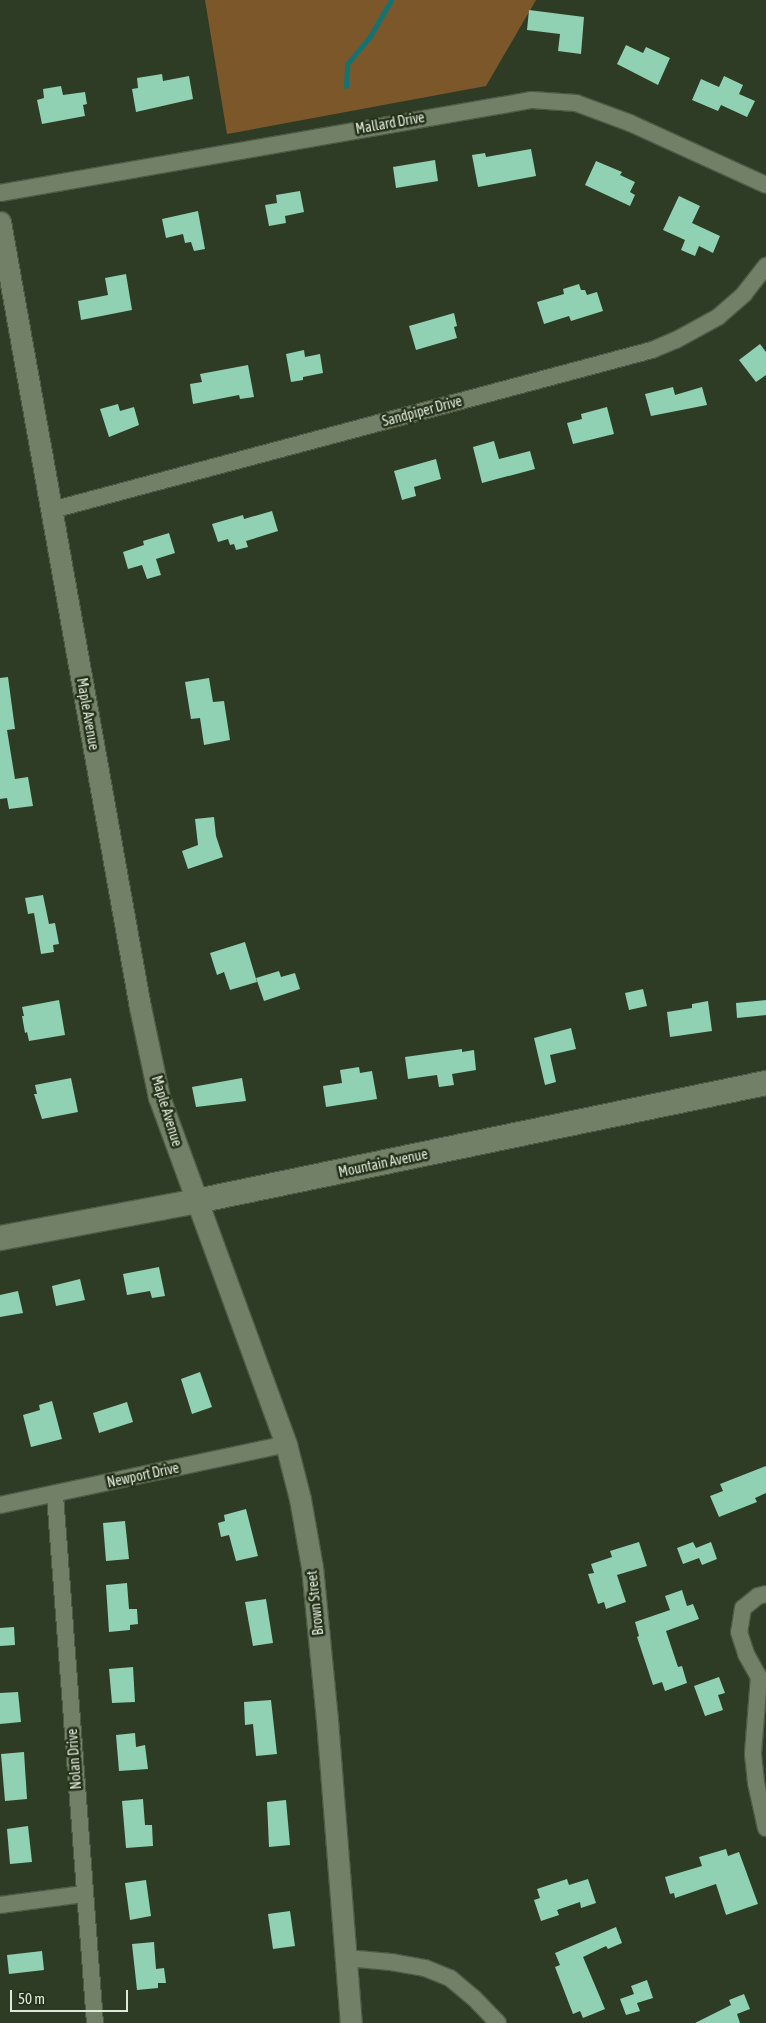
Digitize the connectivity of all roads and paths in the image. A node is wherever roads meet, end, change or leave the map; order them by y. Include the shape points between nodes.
1 (766, 185) edge
2 (0, 193) edge
3 (0, 222) edge
4 (766, 266) edge
5 (52, 510) junction
6 (766, 1083) edge
7 (197, 1201) junction
8 (0, 1238) edge
9 (286, 1444) junction
10 (55, 1495) junction
11 (0, 1505) edge
12 (766, 1594) edge
13 (762, 1674) edge
14 (766, 1828) edge
15 (83, 1894) junction
16 (0, 1906) edge
17 (346, 1958) junction
18 (94, 2023) edge
19 (351, 2023) edge
20 (498, 2023) edge

1 - 2 street, Mallard Drive via 630,123 576,103 532,100
3 - 5 street, Maple Avenue
4 - 5 street, Sandpiper Drive via 744,294 718,318 652,350
5 - 7 street, Maple Avenue via 140,1007 159,1097
6 - 7 main road, Mountain Avenue
7 - 8 main road, Mountain Avenue
7 - 9 street, Brown Street
9 - 10 street, Newport Drive
9 - 17 street, Brown Street via 312,1567
10 - 11 street, Newport Drive
10 - 15 street, Nolan Drive
12 - 13 street via 743,1608 740,1621 741,1642
13 - 14 street via 753,1754
15 - 16 street
15 - 18 street, Nolan Drive
17 - 19 street, Brown Street
17 - 20 street via 425,1968 450,1978 473,1996

